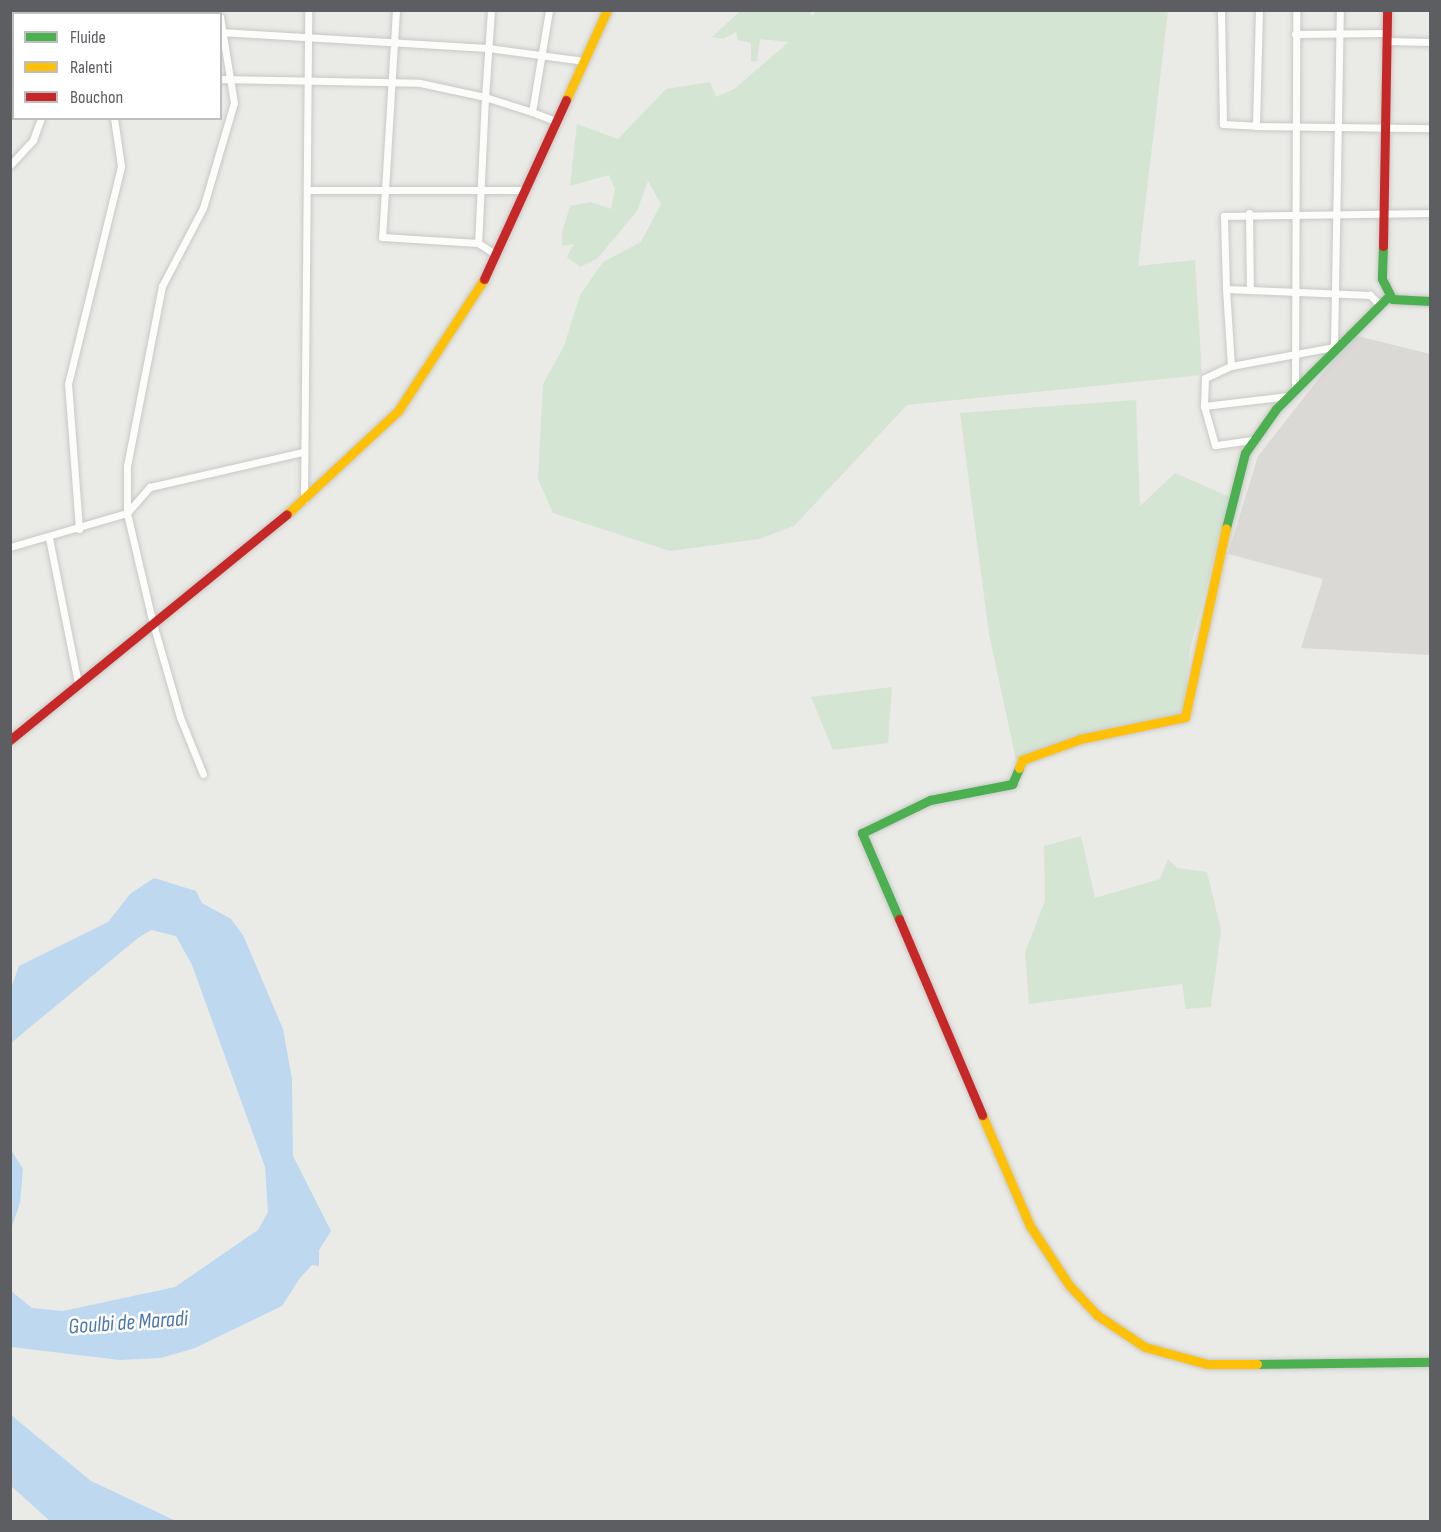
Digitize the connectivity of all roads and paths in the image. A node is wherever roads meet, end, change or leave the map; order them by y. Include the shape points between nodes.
1 (308, 10) edge
2 (396, 10) edge
3 (491, 10) edge
4 (549, 10) edge
5 (607, 10) edge
6 (1221, 10) edge
7 (1259, 10) edge
8 (1296, 10) edge
9 (1340, 10) edge
10 (1387, 10) edge
11 (222, 32) edge
12 (1295, 34) junction
13 (1340, 34) junction
14 (222, 36) edge
15 (1387, 37) junction
16 (307, 40) junction
17 (1431, 42) edge
18 (394, 45) junction
19 (488, 48) junction
20 (543, 54) junction
21 (584, 61) junction
22 (222, 80) edge
23 (232, 80) junction
24 (307, 80) junction
25 (391, 82) junction
26 (485, 97) junction
27 (532, 112) junction
28 (40, 120) edge
29 (114, 120) edge
30 (553, 120) junction
31 (1256, 126) junction
32 (1293, 126) junction
33 (1338, 127) junction
34 (1385, 128) junction
35 (1431, 128) edge
36 (10, 165) edge
37 (382, 188) junction
38 (307, 190) junction
39 (479, 190) junction
40 (524, 190) junction
41 (1293, 212) junction
42 (1338, 212) junction
43 (1249, 213) junction
44 (1383, 213) junction
45 (1431, 213) edge
46 (478, 243) junction
47 (495, 254) junction
48 (1226, 289) junction
49 (1250, 290) junction
50 (1292, 291) junction
51 (1336, 292) junction
52 (1389, 296) junction
53 (1431, 301) edge
54 (1379, 304) junction
55 (1334, 347) junction
56 (1293, 354) junction
57 (1231, 366) junction
58 (1292, 392) junction
59 (1203, 406) junction
60 (1252, 440) junction
61 (303, 452) junction
62 (304, 500) junction
63 (127, 513) junction
64 (79, 529) junction
65 (49, 538) junction
66 (10, 547) edge
67 (152, 620) junction
68 (78, 683) junction
69 (10, 740) edge
70 (203, 774) dead end
71 (1431, 1362) edge

1 - 16 street
2 - 18 street
3 - 19 street
4 - 20 street
5 - 21 street
6 - 31 street via 1224,124
7 - 31 street
8 - 12 street
9 - 13 street
10 - 15 street
11 - 16 street
12 - 13 street
12 - 32 street
13 - 15 street
13 - 33 street
14 - 23 street
15 - 17 street
15 - 34 street
16 - 18 street
16 - 24 street
18 - 19 street
18 - 25 street
19 - 20 street
19 - 26 street
20 - 21 street
20 - 27 street
21 - 30 street
22 - 23 street
23 - 24 street
23 - 63 street via 232,112 203,208 162,286 129,448
24 - 25 street
24 - 38 street
25 - 26 street via 443,85
25 - 37 street
26 - 27 street
26 - 39 street
27 - 30 street
28 - 36 street via 33,140
29 - 64 street via 121,166 69,384
30 - 40 street
31 - 32 street
32 - 33 street
32 - 41 street
33 - 34 street
33 - 42 street
34 - 35 street
34 - 44 street
37 - 38 street
37 - 39 street
37 - 46 street via 382,237
38 - 61 street
39 - 40 street
39 - 46 street
40 - 47 street
41 - 42 street
41 - 43 street
41 - 50 street
42 - 44 street
42 - 51 street
43 - 48 street via 1223,218
43 - 49 street
44 - 45 street
44 - 52 street via 1382,279
46 - 47 street
47 - 62 street via 472,302 398,411 351,461
48 - 49 street
48 - 57 street
49 - 50 street
50 - 51 street
50 - 56 street
51 - 54 street via 1371,296
51 - 55 street
52 - 53 street
52 - 54 street
54 - 55 street
55 - 56 street
55 - 58 street
56 - 57 street
56 - 58 street
57 - 59 street via 1205,378
58 - 59 street
58 - 60 street
59 - 60 street via 1215,445
60 - 71 street via 1233,494 1185,717 1087,737 1023,759 1012,784 930,800 862,832 1030,1226 1069,1285 1097,1316 1145,1347 1207,1364
61 - 62 street
61 - 63 street via 150,488
62 - 67 street
63 - 64 street
63 - 67 street
64 - 65 street
65 - 66 street
65 - 68 street
67 - 68 street
67 - 70 street via 180,717
68 - 69 street

